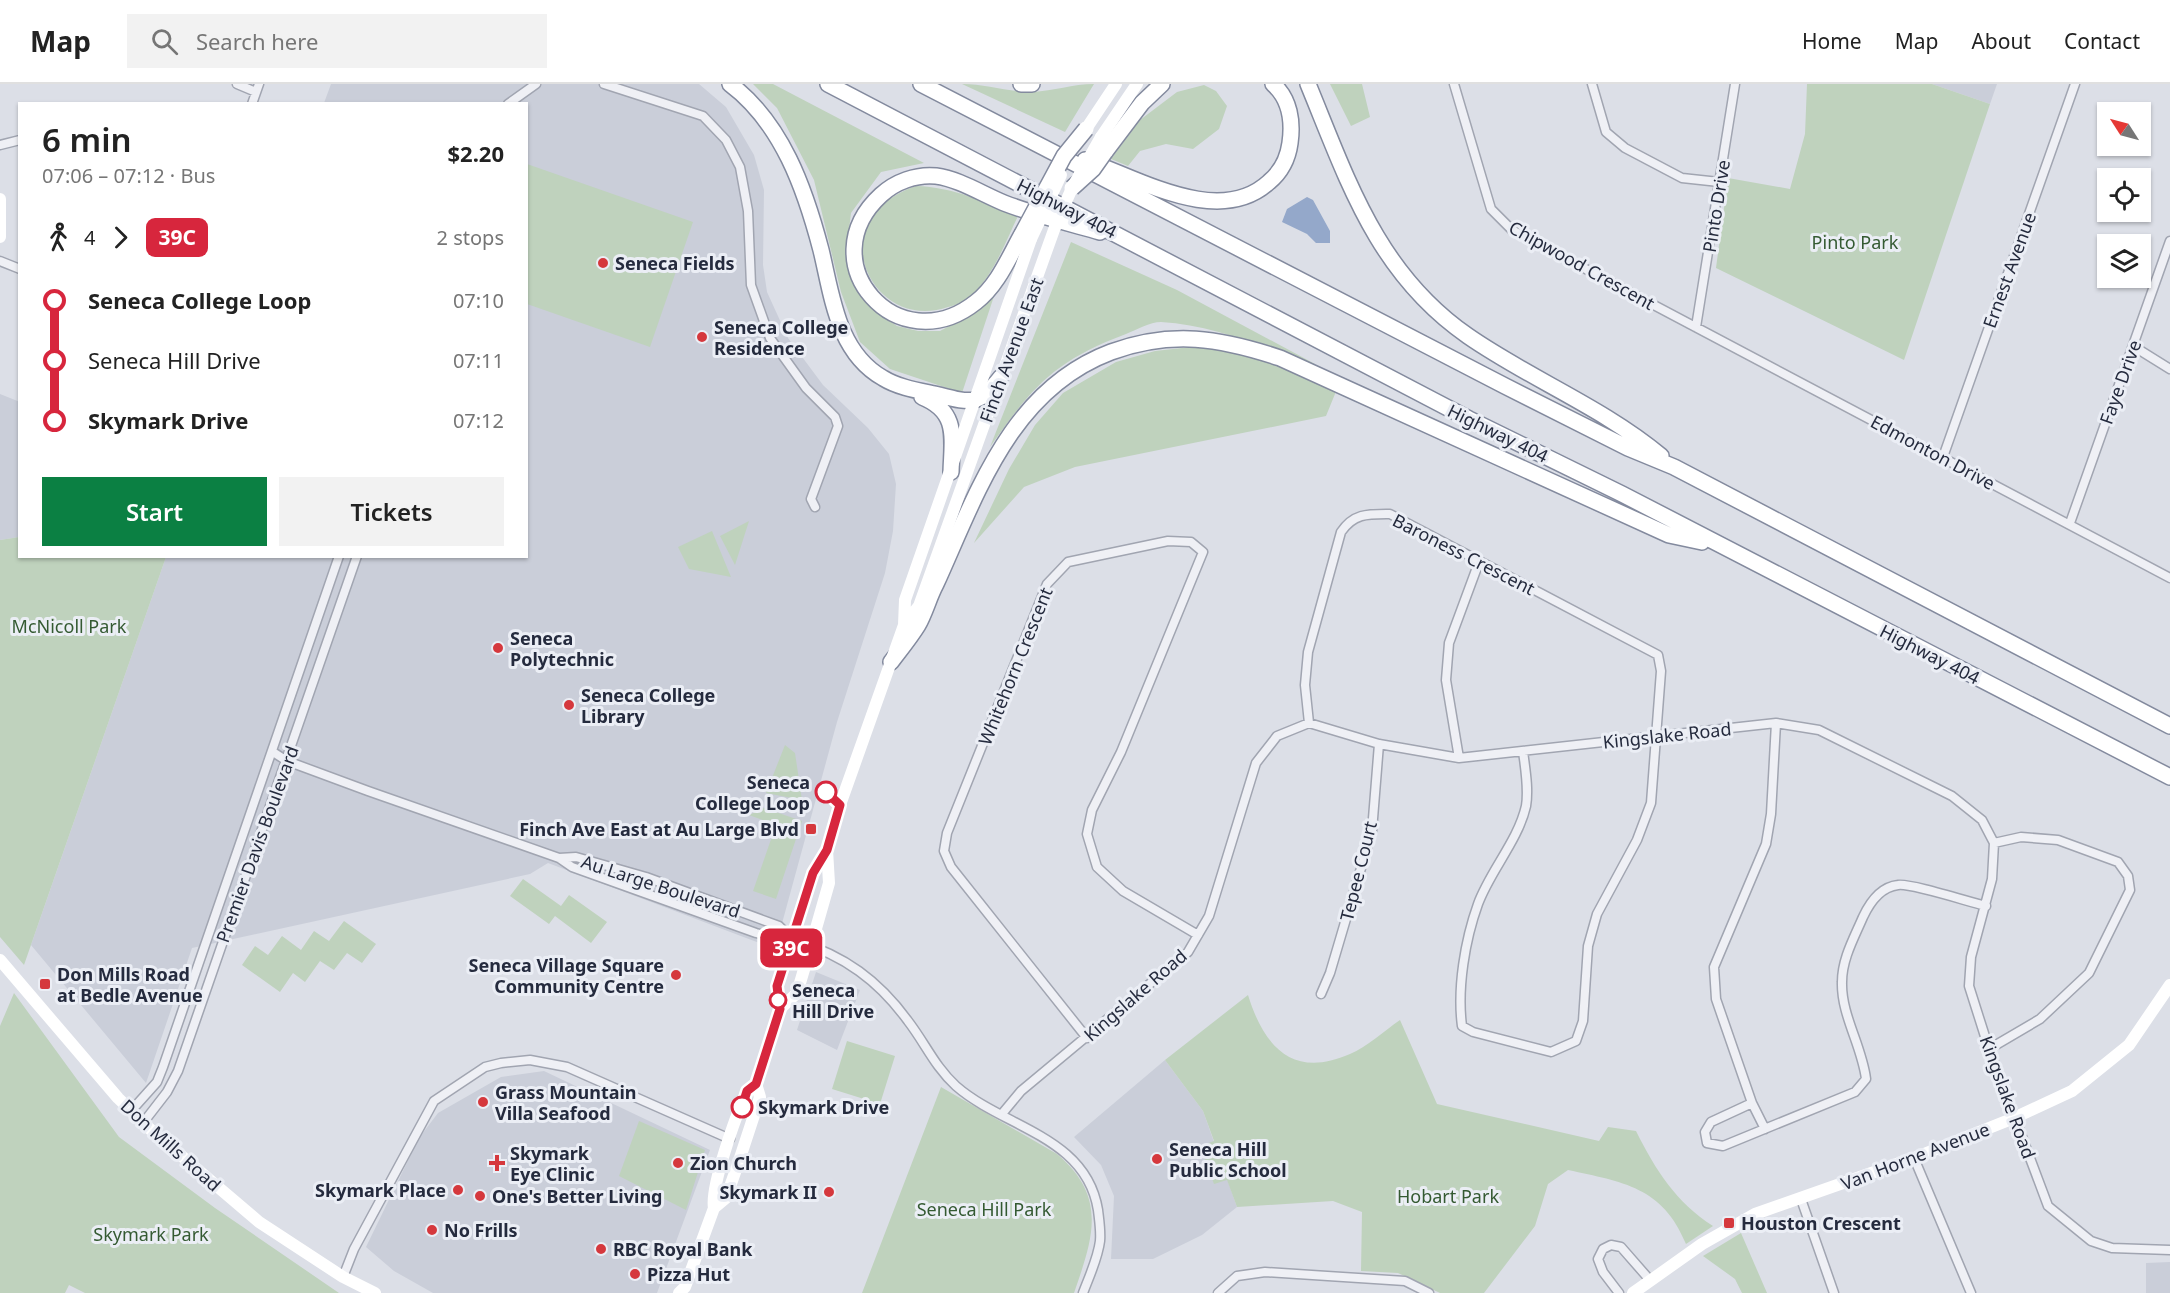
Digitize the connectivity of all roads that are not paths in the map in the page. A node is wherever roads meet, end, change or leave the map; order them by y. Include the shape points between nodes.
1 (237, 84) edge
2 (536, 84) edge
3 (604, 84) edge
4 (730, 84) edge
5 (828, 84) edge
6 (921, 84) edge
7 (1021, 84) edge
8 (1032, 84) edge
9 (1116, 84) edge
10 (1137, 84) edge
11 (1162, 84) edge
12 (1273, 84) edge
13 (1308, 84) edge
14 (1454, 84) edge
15 (1592, 84) edge
16 (1735, 84) edge
17 (2075, 84) edge
18 (258, 88) edge
19 (511, 102) edge
20 (1086, 129) joint
21 (18, 140) edge
22 (0, 145) edge
23 (1052, 150) junction
24 (1719, 183) junction
25 (1072, 188) junction
26 (0, 199) edge
27 (0, 237) edge
28 (1027, 237) junction
29 (2170, 242) edge
30 (1139, 244) junction
31 (0, 261) edge
32 (18, 268) edge
33 (1696, 327) junction
34 (2133, 346) junction
35 (2170, 369) edge
36 (1001, 376) junction
37 (898, 384) junction
38 (976, 402) junction
39 (1943, 457) junction
40 (1674, 467) junction
41 (951, 472) junction
42 (815, 507) dead end
43 (2070, 523) junction
44 (1718, 545) junction
45 (338, 558) edge
46 (356, 558) edge
47 (1479, 562) junction
48 (2170, 578) edge
49 (904, 625) junction
50 (891, 662) junction
51 (1309, 723) junction
52 (1776, 723) junction
53 (2170, 726) edge
54 (1657, 736) junction
55 (1379, 744) junction
56 (1523, 751) junction
57 (273, 752) junction
58 (1459, 758) junction
59 (287, 761) junction
60 (2170, 777) edge
61 (1994, 843) junction
62 (827, 850) junction
63 (559, 858) junction
64 (1986, 906) junction
65 (1198, 935) junction
66 (793, 940) junction
67 (811, 946) junction
68 (0, 960) edge
69 (2170, 985) edge
70 (1321, 994) dead end
71 (780, 1009) junction
72 (1087, 1038) junction
73 (1989, 1049) junction
74 (756, 1084) junction
75 (1752, 1102) junction
76 (131, 1111) junction
77 (1001, 1114) junction
78 (2014, 1118) junction
79 (143, 1123) junction
80 (1765, 1129) junction
81 (730, 1139) junction
82 (1914, 1158) junction
83 (1801, 1199) junction
84 (714, 1208) junction
85 (2170, 1250) edge
86 (343, 1277) junction
87 (1649, 1279) junction
88 (684, 1291) edge
89 (1635, 1292) edge
90 (375, 1293) edge
91 (1083, 1293) edge
92 (1218, 1293) edge
93 (1429, 1293) edge
94 (1619, 1293) edge
95 (1834, 1293) edge
96 (1971, 1293) edge

1 - 18 street
2 - 19 street
3 - 42 street via 703,116 726,140 740,167 748,211 751,285 770,338 806,388 835,417 838,426 811,499
4 - 37 highway via 769,124 793,163 841,329 870,368
5 - 30 highway, Highway 404
6 - 23 highway
7 - 8 highway
9 - 20 main road
10 - 25 main road, Finch Avenue East, bridge
11 - 25 highway, bridge via 1142,103 1093,170
12 - 23 highway via 1289,108 1292,130 1288,155 1276,176 1262,188 1236,200 1208,201 1168,193
13 - 40 highway via 1368,226 1402,276 1467,336 1632,433
14 - 33 street, Chipwood Crescent via 1491,209 1512,230
15 - 24 street via 1606,132 1625,148 1682,178
16 - 24 street, Pinto Drive
17 - 39 street, Ernest Avenue
20 - 28 highway, bridge via 1064,156
21 - 22 street
23 - 40 highway via 1505,386
24 - 33 street, Pinto Drive
25 - 36 main road, Finch Avenue East, bridge via 1049,240
26 - 27 main road
28 - 30 highway via 976,302 942,321 922,322 882,309 864,287 853,246 858,224 869,205 891,186 912,178 935,176 1005,203
28 - 38 main road, Finch Avenue East
29 - 34 street, Faye Drive
30 - 44 highway, Highway 404 via 1469,419
31 - 32 street
33 - 39 street, Edmonton Drive
34 - 35 street
34 - 43 street, Faye Drive
36 - 38 highway via 987,396
36 - 49 main road, Finch Avenue East via 919,606
37 - 38 highway
37 - 41 highway via 934,403 950,419
38 - 41 main road, Finch Avenue East
39 - 43 street, Edmonton Drive
40 - 53 highway
41 - 49 main road, Finch Avenue East via 905,600
43 - 48 street, Edmonton Drive
44 - 50 highway via 1669,535 1280,358 1240,344 1204,338 1167,338 1127,346 1069,373 1011,429 973,502 919,624
44 - 60 highway, Highway 404
45 - 57 street, Premier Davis Boulevard
46 - 59 street, Premier Davis Boulevard
47 - 51 street, Baroness Crescent via 1390,513 1349,520 1341,532 1308,652 1305,685
47 - 54 street, Baroness Crescent via 1658,655 1661,671
47 - 58 street via 1449,644 1446,680
49 - 50 main road, Finch Avenue East
50 - 62 main road, Finch Avenue East
51 - 55 street, Kingslake Road
51 - 65 street, Kingslake Road via 1277,736 1256,763 1209,916
52 - 54 street, Kingslake Road
52 - 61 street, Kingslake Road via 1819,730 1952,796 1982,819
52 - 75 street via 1767,844 1714,967 1716,999
54 - 56 street, Kingslake Road
54 - 56 street via 1651,803 1637,840 1597,914 1588,946 1583,1021 1576,1041 1551,1052 1473,1032 1462,1026 1460,1011 1468,944 1478,904 1526,806
55 - 58 street, Kingslake Road
55 - 70 street, Tepee Court via 1372,831
56 - 58 street, Kingslake Road
57 - 59 street, Au Large Boulevard
57 - 76 street, Premier Davis Boulevard via 163,1067 157,1082
59 - 63 street, Au Large Boulevard
59 - 79 street, Premier Davis Boulevard via 178,1071
61 - 64 street, Kingslake Road
61 - 73 street via 2021,837 2058,840 2118,862 2128,876 2130,890 2089,973 2040,1019
62 - 66 main road, Finch Avenue East via 813,873
62 - 67 main road, Finch Avenue East via 829,883
63 - 66 street, Au Large Boulevard via 572,867 756,933
63 - 66 street, Au Large Boulevard via 576,857 646,877 778,926
64 - 73 street, Kingslake Road via 1971,957 1969,986
64 - 80 street via 1900,884 1884,888 1869,904 1846,957 1842,983 1866,1079 1855,1092
65 - 72 street, Kingslake Road via 1188,951
65 - 72 street, Whitehorn Crescent via 1123,891 1097,867 1088,834 1092,810 1121,752 1203,552 1191,542 1168,541 1068,562 1047,584 947,833 944,850 951,867
66 - 67 street
66 - 71 main road, Finch Avenue East via 777,986
67 - 71 main road, Finch Avenue East via 796,993
67 - 77 street via 852,964 884,990 941,1071 958,1088
68 - 76 main road, Don Mills Road
69 - 78 main road, Van Horne Avenue via 2128,1045 2072,1091
71 - 74 main road, Finch Avenue East
72 - 77 street, Kingslake Road via 1021,1091
73 - 78 street, Kingslake Road
74 - 81 main road, Finch Avenue East via 747,1091
74 - 84 main road, Finch Avenue East via 760,1096 745,1143 726,1198
75 - 80 street
75 - 80 street via 1711,1122 1705,1132 1707,1143 1723,1146
76 - 79 main road, Don Mills Road
77 - 91 street via 1063,1149 1084,1173 1095,1194 1100,1242
78 - 82 main road, Van Horne Avenue
78 - 85 street, Kingslake Road via 2048,1206 2076,1231 2112,1248
79 - 86 main road, Don Mills Road via 259,1222
81 - 84 main road, Finch Avenue East via 712,1197
81 - 86 street via 567,1067 530,1060 485,1067 434,1101 354,1249
82 - 83 main road, Van Horne Avenue
82 - 96 street
83 - 87 main road, Van Horne Avenue via 1755,1214
83 - 95 street
84 - 88 main road, Finch Avenue East
86 - 90 main road, Don Mills Road
87 - 89 main road, Van Horne Avenue
87 - 94 street via 1621,1247 1611,1245 1603,1249 1598,1259
92 - 93 street via 1237,1276 1265,1272 1405,1281

